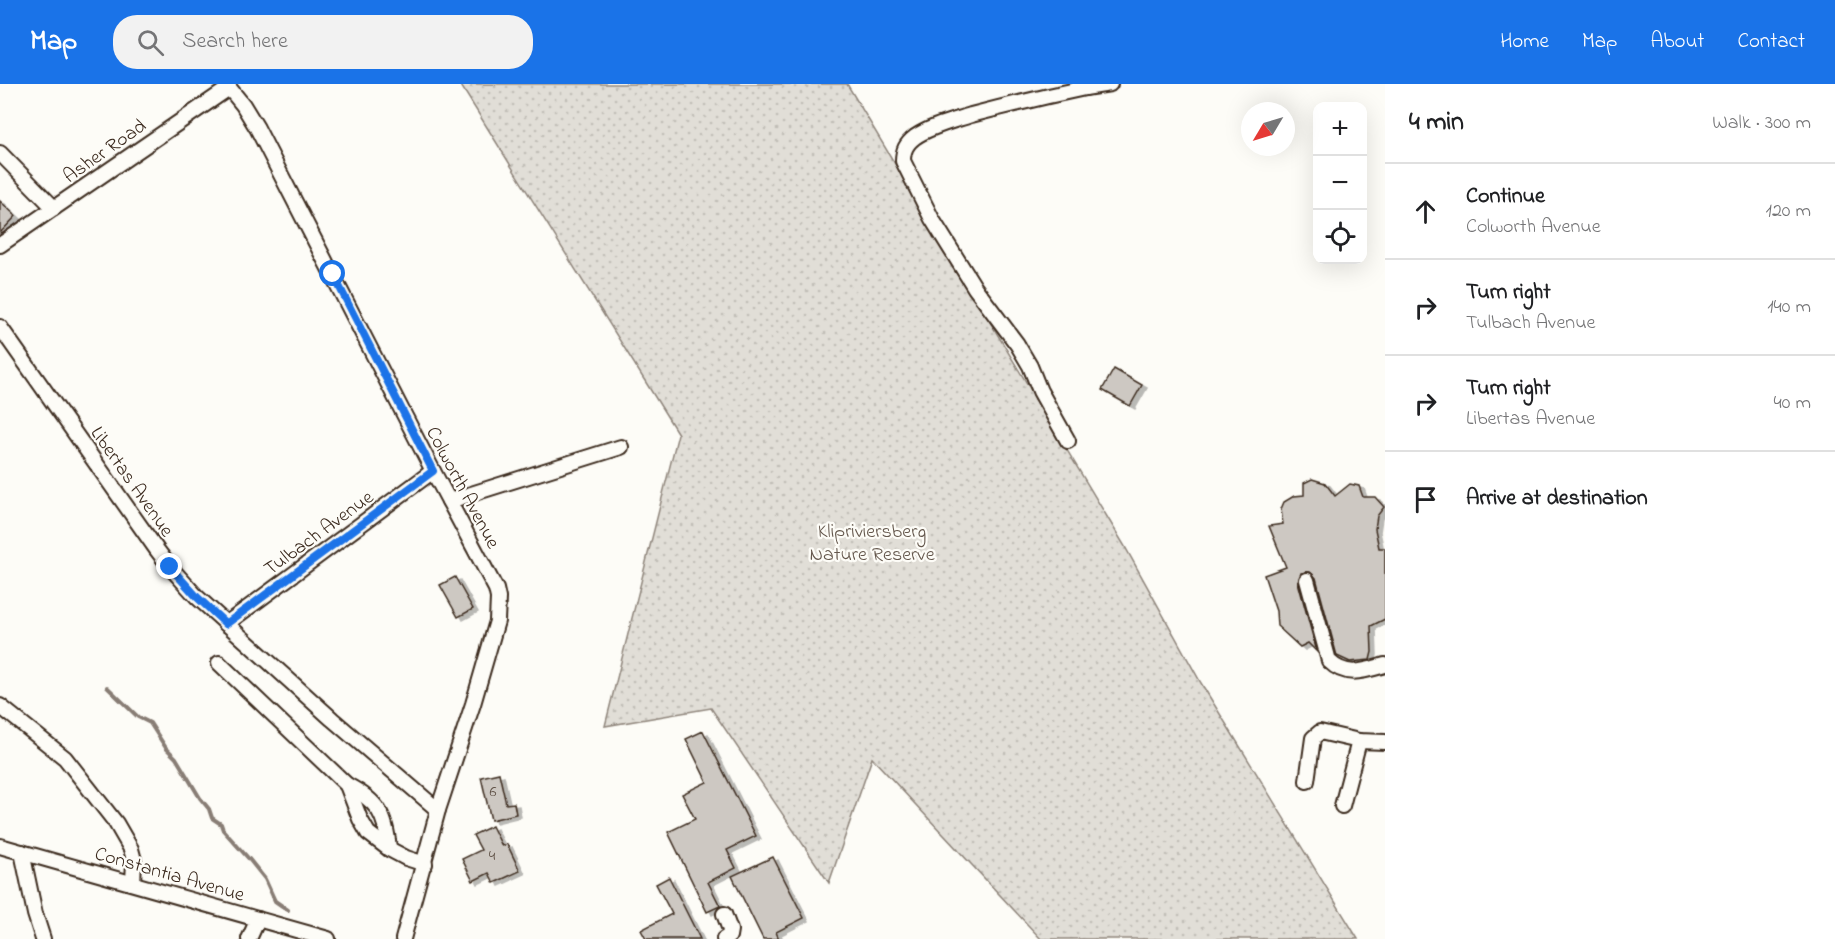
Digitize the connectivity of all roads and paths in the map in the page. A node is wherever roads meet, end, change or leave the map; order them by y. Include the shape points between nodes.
1 (1110, 84) edge
2 (227, 86) edge
3 (1082, 86) edge
4 (0, 153) edge
5 (54, 208) junction
6 (0, 245) edge
7 (0, 327) edge
8 (1068, 441) dead end
9 (621, 447) dead end
10 (433, 471) junction
11 (449, 501) junction
12 (1307, 580) dead end
13 (226, 624) junction
14 (219, 663) dead end
15 (1385, 665) edge
16 (0, 706) edge
17 (1359, 741) junction
18 (1385, 742) edge
19 (1307, 781) dead end
20 (347, 785) junction
21 (1342, 806) dead end
22 (438, 810) junction
23 (0, 846) edge
24 (389, 849) junction
25 (22, 852) junction
26 (425, 864) junction
27 (133, 883) junction
28 (724, 914) dead end
29 (258, 919) junction
30 (43, 939) edge
31 (249, 939) edge
32 (328, 939) edge
33 (403, 939) edge
34 (724, 939) edge

1 - 3 street
2 - 5 street, Asher Road
2 - 10 street, Colworth Avenue via 257,128
3 - 8 street via 925,131 906,145 903,161 926,208 975,288 1030,366
4 - 5 street
5 - 6 street, Asher Road
7 - 13 street, Libertas Avenue via 170,567
9 - 11 street
10 - 11 street, Colworth Avenue
10 - 13 street, Tulbach Avenue
11 - 22 street, Colworth Avenue via 496,589 498,614
12 - 15 street via 1334,666 1354,673
13 - 22 street, Libertas Avenue
14 - 20 street
16 - 27 street via 65,758 103,805 131,849
17 - 18 street
17 - 19 street via 1316,734
17 - 21 street
20 - 24 street via 368,833
20 - 24 street via 364,794 382,815
22 - 26 street, Colworth Avenue
23 - 25 street, Constantia Avenue
24 - 26 street
25 - 27 street, Constantia Avenue
25 - 30 street
26 - 33 street, Colworth Avenue
27 - 29 street, Constantia Avenue
28 - 34 street via 730,930
29 - 31 street
29 - 32 street, Constantia Avenue

